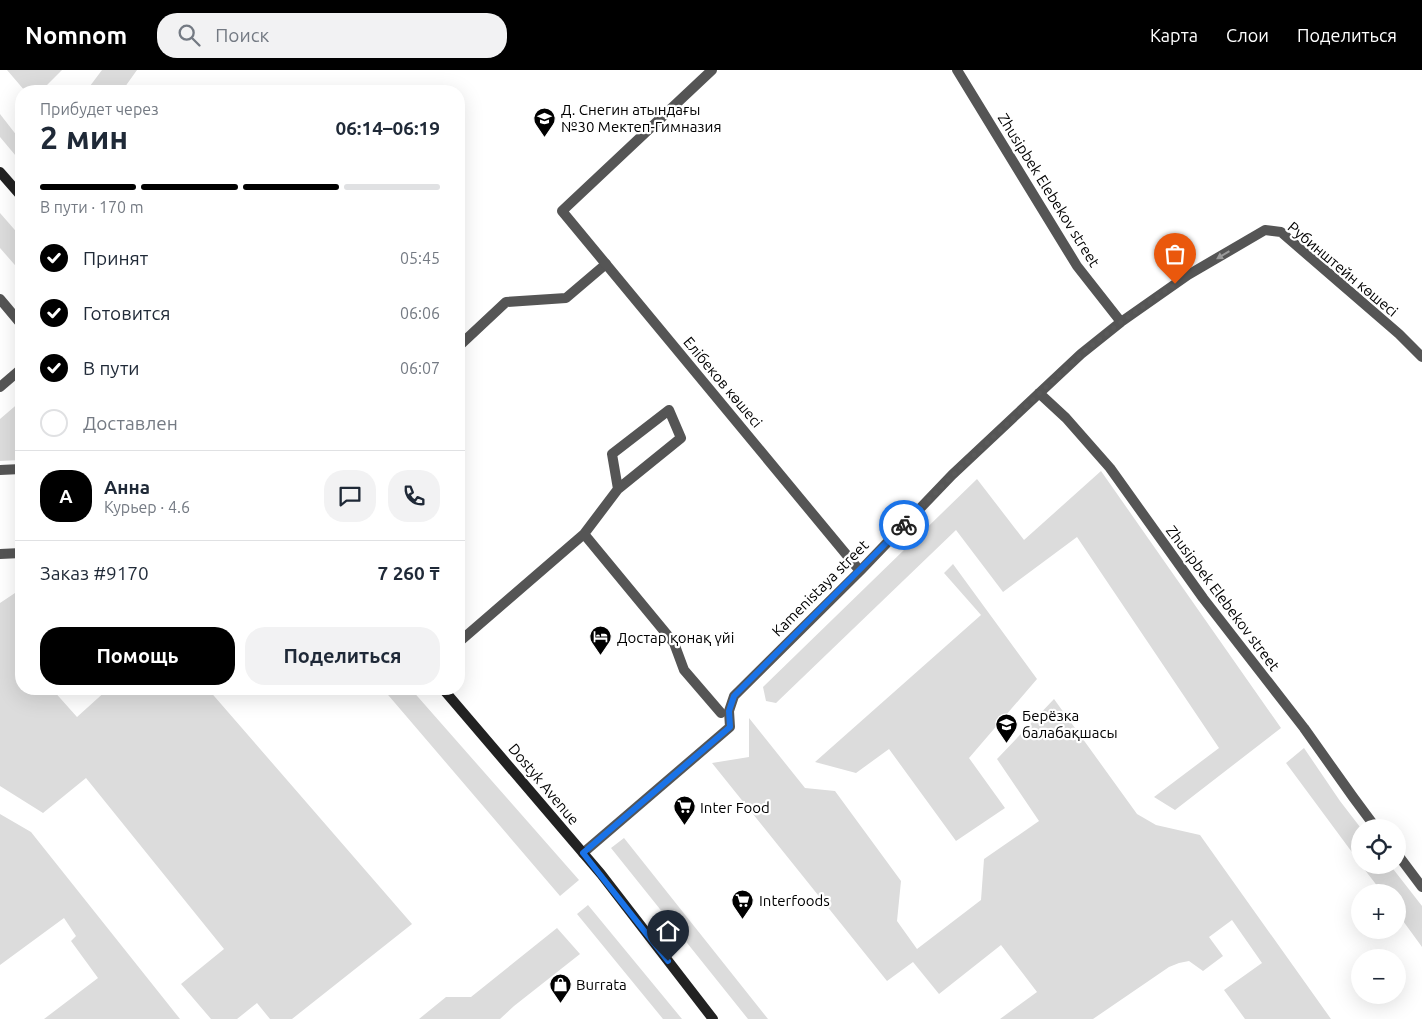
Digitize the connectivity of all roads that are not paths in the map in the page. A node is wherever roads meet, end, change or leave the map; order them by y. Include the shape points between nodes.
1 (712, 70) edge
2 (957, 70) edge
3 (0, 172) edge
4 (15, 189) edge
5 (1265, 230) joint
6 (606, 264) junction
7 (0, 299) edge
8 (15, 317) edge
9 (1121, 322) junction
10 (465, 340) edge
11 (1422, 357) edge
12 (15, 374) edge
13 (0, 387) edge
14 (1039, 393) junction
15 (15, 469) edge
16 (0, 470) edge
17 (618, 489) junction
18 (584, 534) junction
19 (0, 554) edge
20 (15, 554) edge
21 (860, 571) junction
22 (465, 637) edge
23 (448, 695) edge
24 (721, 712) dead end
25 (1369, 819) edge
26 (583, 853) junction
27 (1406, 865) edge
28 (1422, 886) edge
29 (712, 1019) edge

1 - 6 street, Елібеков көшесі via 562,211
2 - 9 street, Zhusipbek Elebekov street via 1077,266
3 - 4 main road
5 -> 9 street, Kamenistaya street via 1188,275
5 - 11 street, Рубинштейн көшесі via 1281,232
6 - 10 street via 566,298 506,302
6 - 21 street, Елібеков көшесі
7 - 8 street
9 - 14 street, Kamenistaya street
12 - 13 street
14 - 21 street, Kamenistaya street
14 - 25 street, Zhusipbek Elebekov street via 1110,468
15 - 16 street
17 - 17 street via 612,454 669,410 681,438
17 - 18 street
18 - 22 street
18 - 24 street via 674,643 684,670
19 - 20 street
21 - 26 street, Kamenistaya street via 734,696 729,711 730,727
23 - 26 main road, Dostyk Avenue
26 - 29 main road, Dostyk Avenue
27 - 28 street

